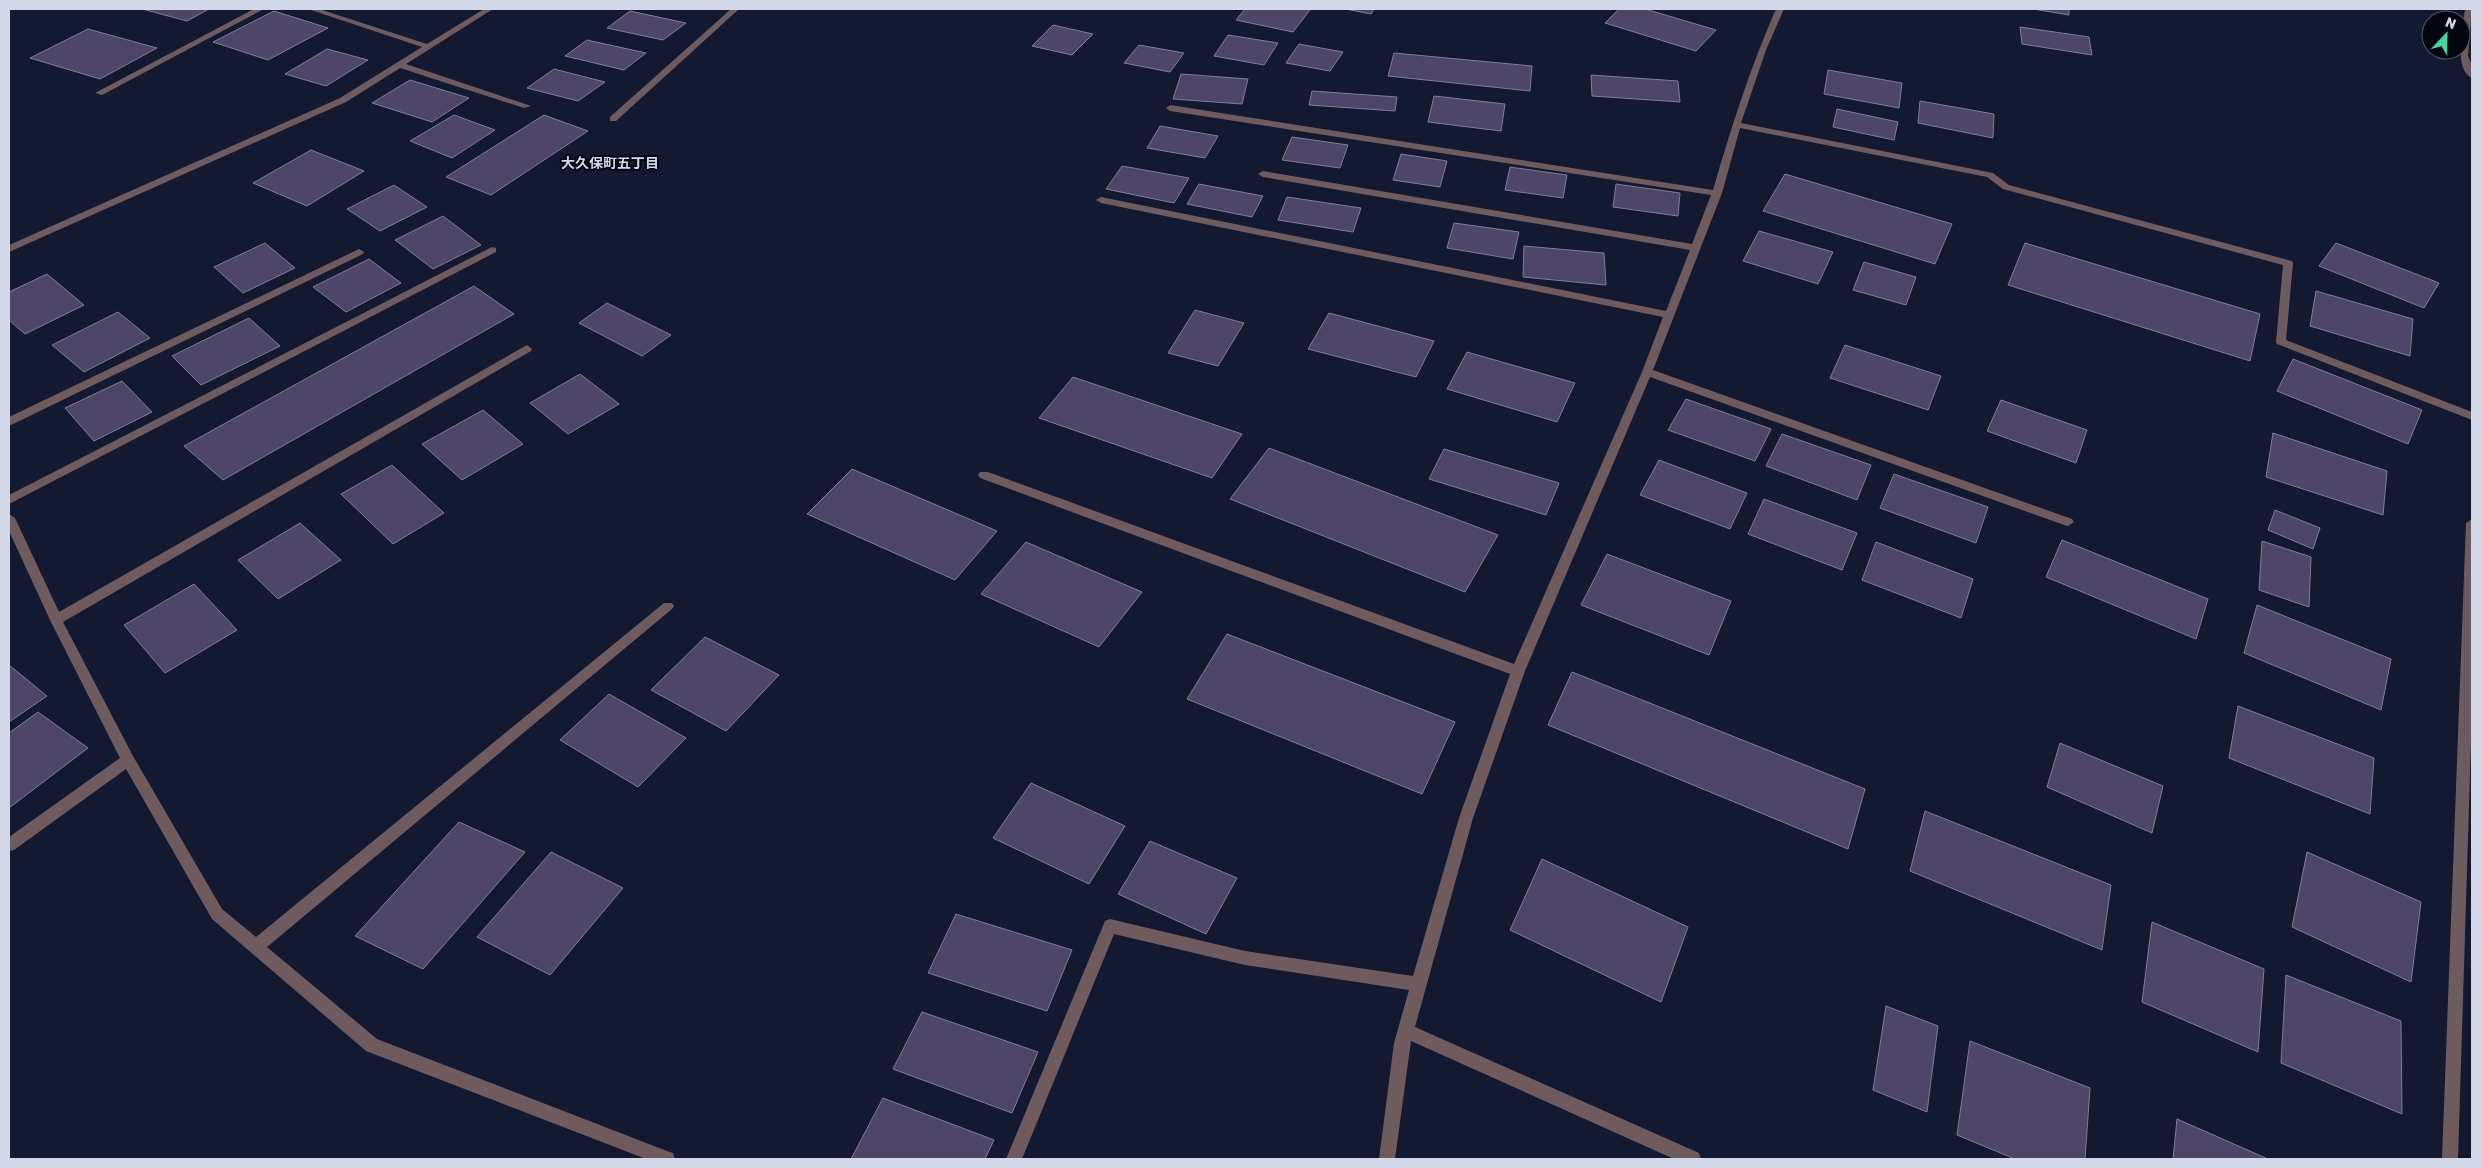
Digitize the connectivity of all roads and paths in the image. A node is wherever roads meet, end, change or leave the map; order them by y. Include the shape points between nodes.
1 (260, 9) edge
2 (312, 9) edge
3 (489, 9) edge
4 (735, 9) edge
5 (2469, 9) edge
6 (1775, 10) edge
7 (429, 47) junction
8 (400, 65) junction
9 (2472, 75) edge
10 (99, 92) dead end
11 (527, 106) dead end
12 (1170, 108) dead end
13 (613, 119) dead end
14 (1736, 125) junction
15 (1263, 174) dead end
16 (1717, 193) junction
17 (1101, 200) dead end
18 (1695, 248) junction
19 (9, 249) edge
20 (492, 250) dead end
21 (359, 252) dead end
22 (1669, 315) junction
23 (527, 349) dead end
24 (1647, 372) junction
25 (2472, 416) edge
26 (9, 422) edge
27 (984, 475) dead end
28 (9, 500) edge
29 (9, 518) edge
30 (2068, 522) dead end
31 (2472, 523) edge
32 (668, 606) dead end
33 (56, 620) junction
34 (1518, 671) junction
35 (128, 760) junction
36 (9, 846) edge
37 (256, 947) junction
38 (1419, 984) junction
39 (1406, 1031) junction
40 (667, 1159) edge
41 (1014, 1159) edge
42 (1387, 1159) edge
43 (1693, 1159) edge
44 (2450, 1159) edge

1 - 10 street
2 - 7 street
3 - 7 street
4 - 13 street
5 - 9 street via 2464,56
6 - 14 street
7 - 8 street
8 - 11 street
8 - 19 street via 343,100
12 - 16 street
14 - 16 street
14 - 25 street via 1990,175 2006,188 2288,263 2281,342
15 - 18 street
16 - 18 street
17 - 22 street
18 - 22 street
20 - 28 street
21 - 26 street
22 - 24 street
23 - 33 street
24 - 30 street
24 - 34 street
27 - 34 street
29 - 33 street
31 - 44 street
32 - 37 street
33 - 35 street
34 - 38 street via 1466,818
35 - 36 street
35 - 37 street via 217,914
37 - 40 street via 372,1044
38 - 39 street
38 - 41 street via 1245,958 1110,926
39 - 42 street
39 - 43 street

